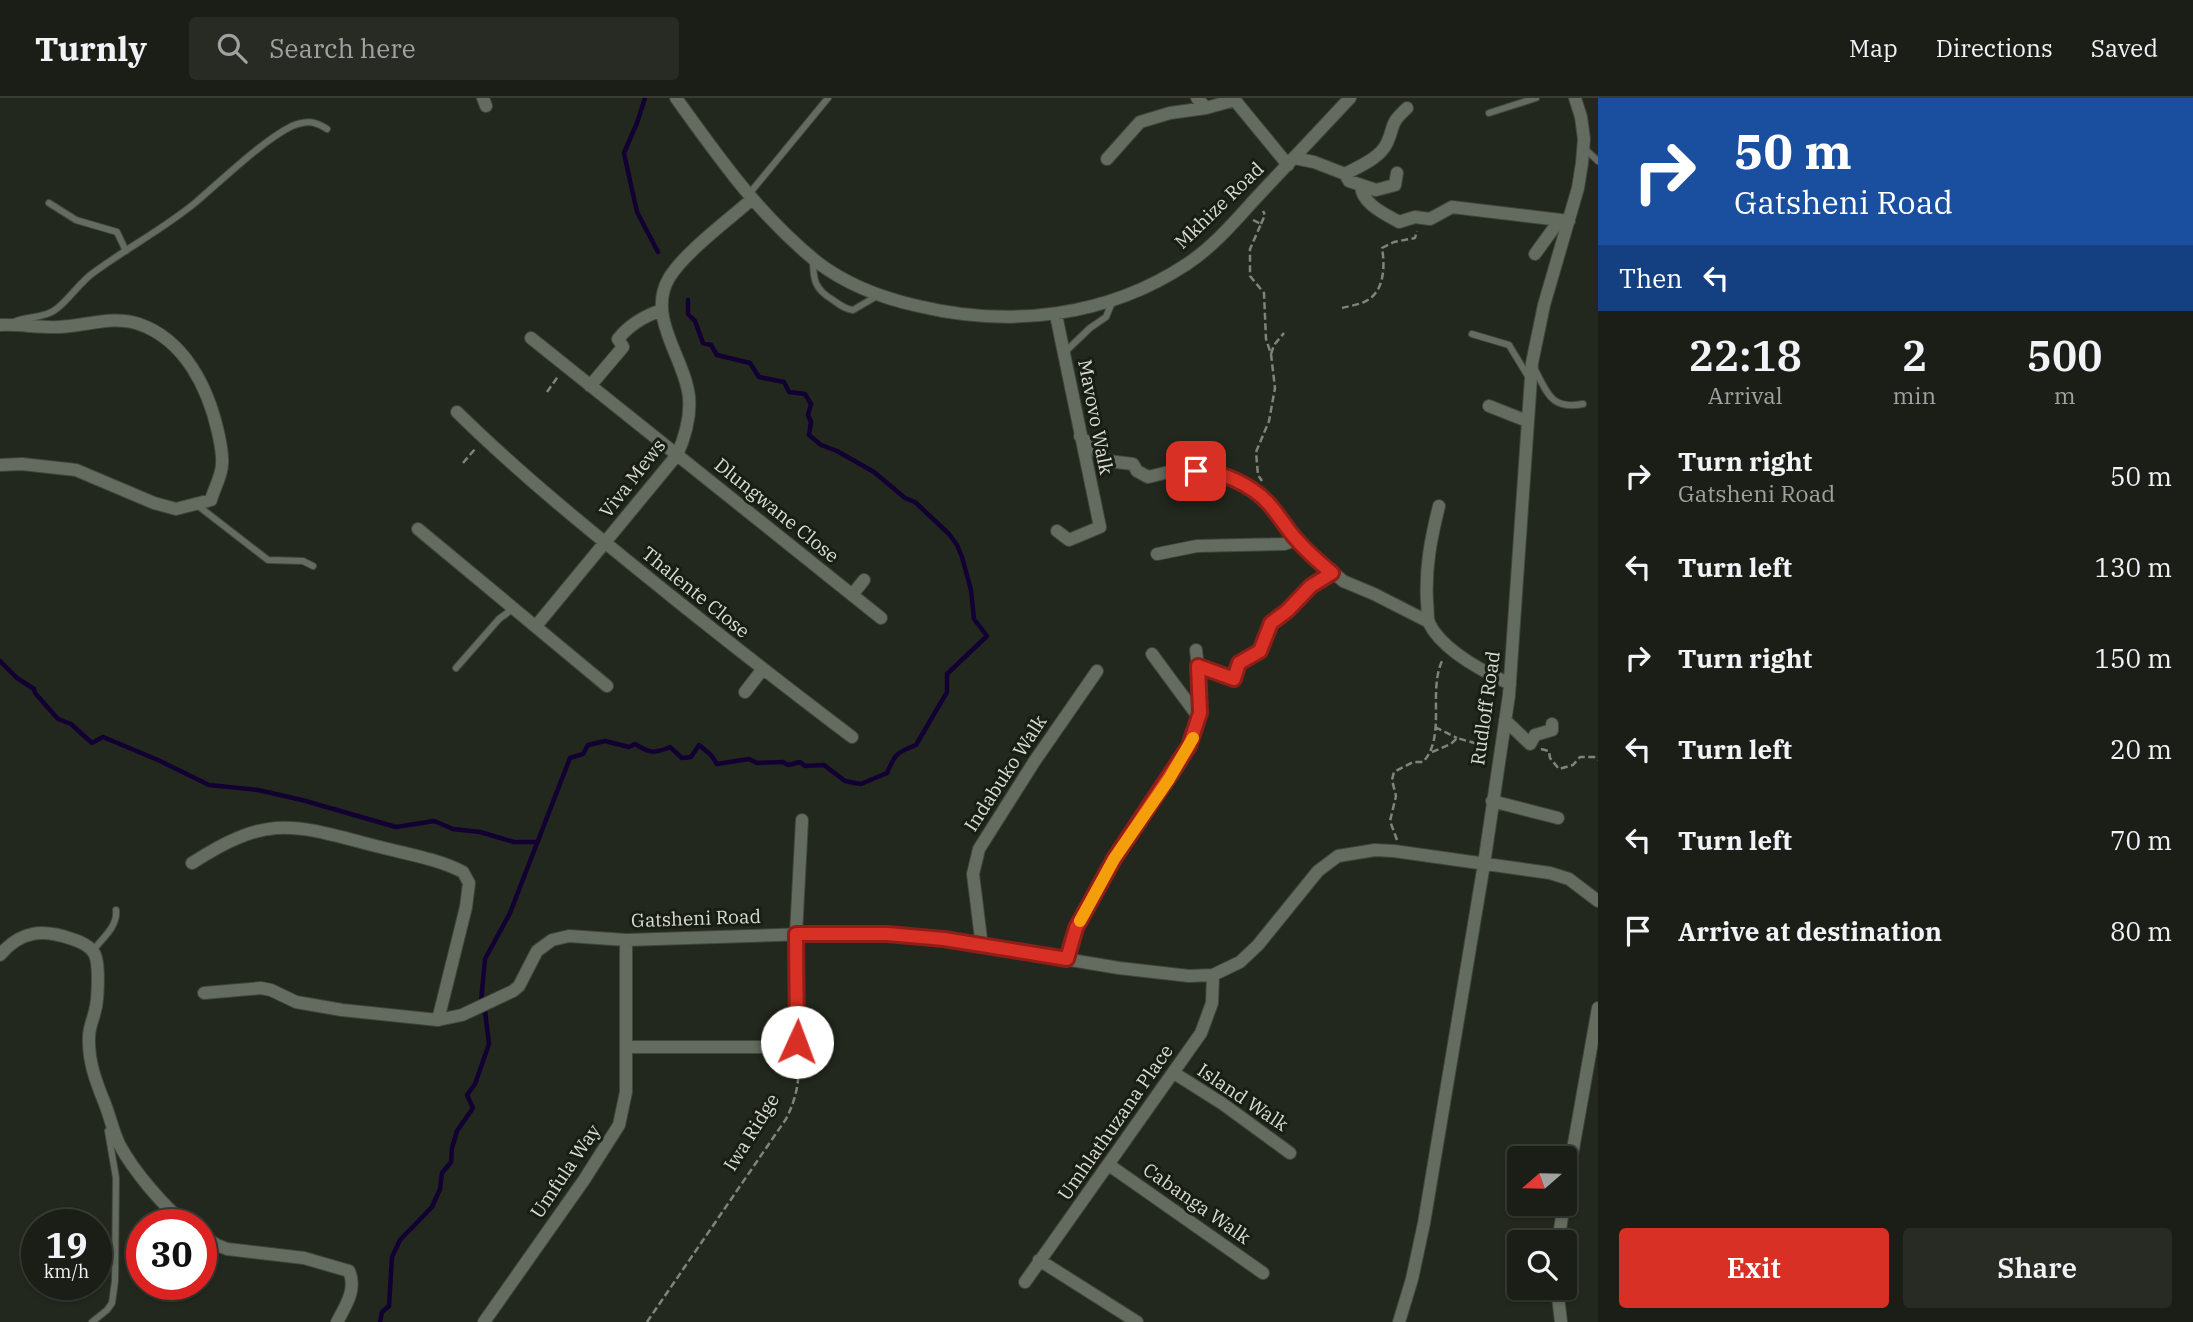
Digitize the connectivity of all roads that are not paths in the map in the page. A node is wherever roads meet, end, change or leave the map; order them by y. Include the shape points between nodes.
1 (676, 98) edge
2 (828, 98) edge
3 (1197, 98) edge
4 (1350, 98) edge
5 (1536, 98) edge
6 (1575, 98) edge
7 (1234, 99) edge
8 (1206, 108) junction
9 (1407, 108) dead end
10 (1489, 113) dead end
11 (327, 129) dead end
12 (1583, 146) junction
13 (1107, 159) dead end
14 (1291, 161) junction
15 (1598, 161) edge
16 (1396, 173) dead end
17 (1345, 174) junction
18 (1361, 186) junction
19 (749, 198) junction
20 (49, 203) dead end
21 (1569, 221) junction
22 (126, 251) junction
23 (1535, 254) dead end
24 (813, 258) junction
25 (878, 295) junction
26 (1113, 300) junction
27 (662, 310) junction
28 (1056, 315) junction
29 (5, 325) edge
30 (1472, 334) dead end
31 (531, 338) dead end
32 (1064, 354) junction
33 (1532, 363) junction
34 (1530, 379) junction
35 (590, 386) junction
36 (1583, 404) dead end
37 (1489, 406) dead end
38 (457, 412) dead end
39 (1527, 421) junction
40 (1080, 436) junction
41 (677, 455) junction
42 (0, 465) edge
43 (197, 505) junction
44 (1439, 506) dead end
45 (418, 529) dead end
46 (1057, 531) dead end
47 (1296, 540) junction
48 (605, 544) junction
49 (1157, 554) dead end
50 (313, 566) dead end
51 (1332, 573) junction
52 (864, 580) dead end
53 (852, 595) junction
54 (514, 608) junction
55 (881, 618) dead end
56 (1429, 622) junction
57 (536, 626) junction
58 (1196, 650) dead end
59 (1152, 654) dead end
60 (1198, 666) junction
61 (456, 668) dead end
62 (762, 670) junction
63 (1097, 671) dead end
64 (1510, 684) junction
65 (607, 686) dead end
66 (745, 692) dead end
67 (1200, 713) junction
68 (1505, 720) junction
69 (1552, 724) dead end
70 (852, 737) dead end
71 (1492, 801) junction
72 (1558, 818) dead end
73 (802, 820) dead end
74 (192, 863) dead end
75 (1484, 864) junction
76 (1598, 901) edge
77 (116, 910) dead end
78 (796, 934) junction
79 (626, 940) junction
80 (982, 947) junction
81 (93, 950) junction
82 (0, 955) edge
83 (1067, 959) junction
84 (1213, 975) junction
85 (204, 993) dead end
86 (1598, 1008) edge
87 (438, 1020) junction
88 (627, 1047) junction
89 (1174, 1073) junction
90 (106, 1106) junction
91 (1574, 1146) edge
92 (1290, 1153) dead end
93 (1109, 1165) junction
94 (168, 1209) edge
95 (217, 1244) edge
96 (1040, 1260) junction
97 (1263, 1273) dead end
98 (1025, 1282) dead end
99 (1558, 1300) edge
100 (92, 1322) edge
101 (337, 1322) edge
102 (484, 1322) edge
103 (1137, 1322) edge
104 (1399, 1322) edge
105 (1561, 1322) edge

1 - 19 street, Mkhize Road
2 - 19 lane
3 - 8 street
4 - 14 street, Mkhize Road
5 - 10 lane
6 - 12 street, Rudloff Road
7 - 8 street
7 - 14 street
8 - 13 street via 1140,122
9 - 17 street via 1392,122 1387,144 1373,159
11 - 22 lane via 310,121 291,127 170,223
12 - 15 lane
12 - 21 street, Rudloff Road
14 - 17 street via 1314,162
14 - 26 street, Mkhize Road via 1207,249 1161,279
16 - 18 street via 1395,185 1376,190
17 - 18 street
18 - 21 street via 1369,203 1399,222 1430,219 1452,207
19 - 24 street, Mkhize Road
19 - 27 street, Viva Mews via 670,276
20 - 22 lane via 76,220 117,232
21 - 23 street via 1556,225
21 - 33 street, Rudloff Road
22 - 29 lane via 92,274 55,310
24 - 25 street, Mkhize Road
24 - 25 lane via 816,287 847,309 860,307
25 - 28 street, Mkhize Road via 980,318
26 - 28 street, Mkhize Road
26 - 32 lane via 1106,317
27 - 35 street via 627,328 618,339 623,347
27 - 41 street, Viva Mews via 689,398 686,436
28 - 32 street, Mavovo Walk
29 - 43 street via 127,322 166,337 199,377 221,450 222,465 211,500
30 - 34 lane via 1508,345
31 - 35 street, Dlungwane Close
32 - 40 street, Mavovo Walk
33 - 34 street, Rudloff Road
33 - 36 lane via 1553,400 1569,406
34 - 39 street, Rudloff Road
35 - 41 street, Dlungwane Close
37 - 39 street
38 - 48 street, Thalente Close
39 - 64 street, Rudloff Road
40 - 46 street, Mavovo Walk via 1100,527 1069,540
40 - 47 street via 1108,461 1133,464 1148,477 1177,470 1209,471 1238,481 1266,501
41 - 48 street, Viva Mews
41 - 53 street, Dlungwane Close
42 - 43 street via 76,470 154,503 176,509
43 - 50 lane via 268,560 303,561
44 - 56 street via 1427,572
45 - 54 street
47 - 49 street via 1197,546
47 - 51 street
48 - 57 street, Viva Mews
48 - 62 street, Thalente Close
51 - 56 street
51 - 60 street via 1271,623 1260,651 1239,663 1234,679
52 - 53 street
53 - 55 street, Dlungwane Close
54 - 57 street
54 - 61 lane
56 - 64 street via 1479,670
57 - 65 street
58 - 60 street
59 - 67 street
60 - 67 street
62 - 66 street
62 - 70 street, Thalente Close
63 - 80 street, Indabuko Walk via 974,861
64 - 68 street, Rudloff Road
67 - 83 street via 1189,746 1114,859 1076,928
68 - 69 street via 1530,744 1535,735 1552,730
68 - 71 street, Rudloff Road
71 - 72 street
71 - 75 street, Rudloff Road
73 - 78 street
74 - 87 street via 235,838 279,826 404,853 463,872 469,883 466,907
75 - 76 street, Gatsheni Road via 1569,879
75 - 84 street, Gatsheni Road via 1375,849 1338,856 1318,871 1258,946 1240,962
75 - 104 street, Rudloff Road via 1424,1223
77 - 81 lane via 111,930
78 - 79 street, Gatsheni Road
78 - 80 street, Gatsheni Road via 887,934
78 - 88 street via 797,1042 777,1048
79 - 87 street, Gatsheni Road via 569,936 552,940 537,951 513,991 462,1015
79 - 88 street, Umfula Way
80 - 83 street, Gatsheni Road
81 - 82 street via 51,932 35,932
81 - 90 street via 98,972 88,1040 92,1073
83 - 84 street, Gatsheni Road via 1189,976
84 - 89 street, Umhlathuzana Place via 1208,1018
85 - 87 street via 261,988 296,1002
86 - 91 street
88 - 102 street, Umfula Way via 626,1092 619,1125
89 - 92 street, Island Walk
89 - 93 street, Umhlathuzana Place
90 - 94 street via 121,1147
90 - 100 lane via 116,1178 114,1281 112,1303
93 - 96 street, Umhlathuzana Place
93 - 97 street, Cabanga Walk
95 - 101 street via 227,1249 304,1258 349,1271 352,1291
96 - 98 street, Umhlathuzana Place
96 - 103 street
99 - 105 street

